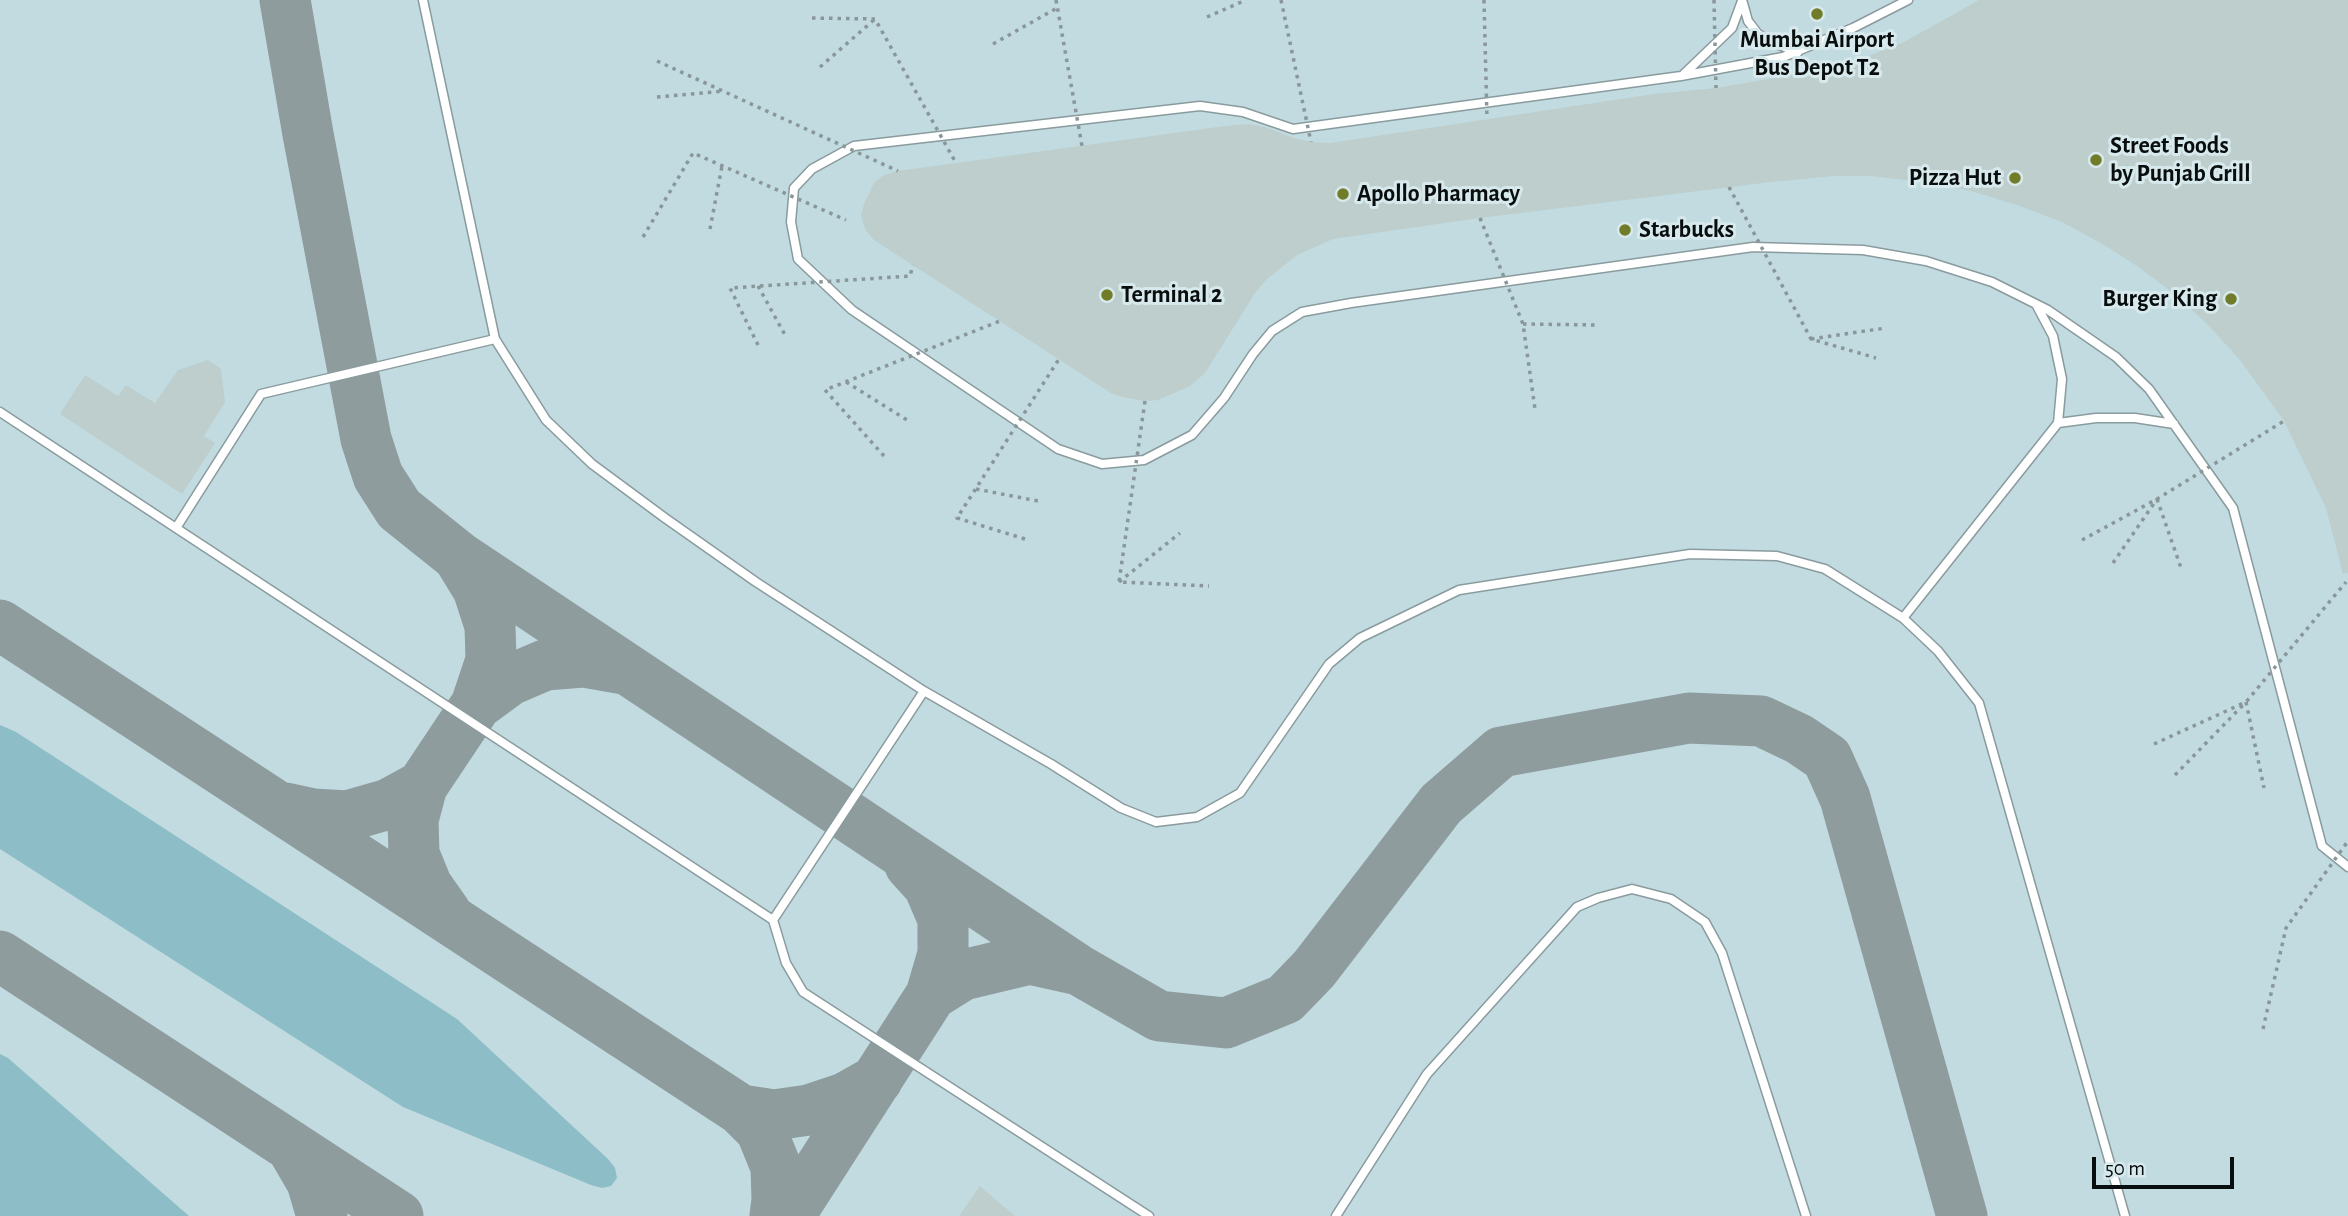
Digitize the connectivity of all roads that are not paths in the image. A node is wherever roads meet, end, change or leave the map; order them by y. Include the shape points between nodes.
1 (424, 0) edge
2 (1908, 0) edge
3 (1742, 1) edge
4 (1798, 52) junction
5 (1681, 76) junction
6 (2036, 304) junction
7 (495, 339) junction
8 (0, 412) edge
9 (2058, 424) junction
10 (2175, 424) junction
11 (176, 528) junction
12 (1903, 618) junction
13 (923, 691) junction
14 (2348, 867) edge
15 (773, 920) junction
16 (1149, 1216) edge
17 (1336, 1216) edge
18 (1806, 1216) edge
19 (2125, 1216) edge

1 - 7 lane
2 - 4 lane
3 - 4 lane via 1748,22 1758,34
3 - 5 lane via 1732,28
4 - 5 lane
5 - 6 lane via 1293,129 1243,112 1200,106 854,146 812,169 794,188 791,222 798,258 852,310 1058,449 1102,464 1144,460 1192,435 1272,331 1302,312 1350,303 1767,247 1863,250 1926,261 1992,282
6 - 9 lane via 2053,336 2062,379
6 - 10 lane via 2116,357 2149,389
7 - 11 lane via 261,394
7 - 13 lane via 546,420 592,464 756,582
8 - 11 lane
9 - 10 lane via 2096,418
9 - 12 lane
10 - 14 lane via 2233,508 2322,846
11 - 15 lane
12 - 13 lane via 1825,569 1777,556 1689,554 1458,590 1360,638 1329,664 1240,793 1197,817 1156,822 1121,808
12 - 19 lane via 1938,651 1979,704
13 - 15 lane
15 - 16 lane via 786,963 803,992
17 - 18 lane via 1427,1074 1577,907 1632,889 1671,899 1705,922 1722,953

